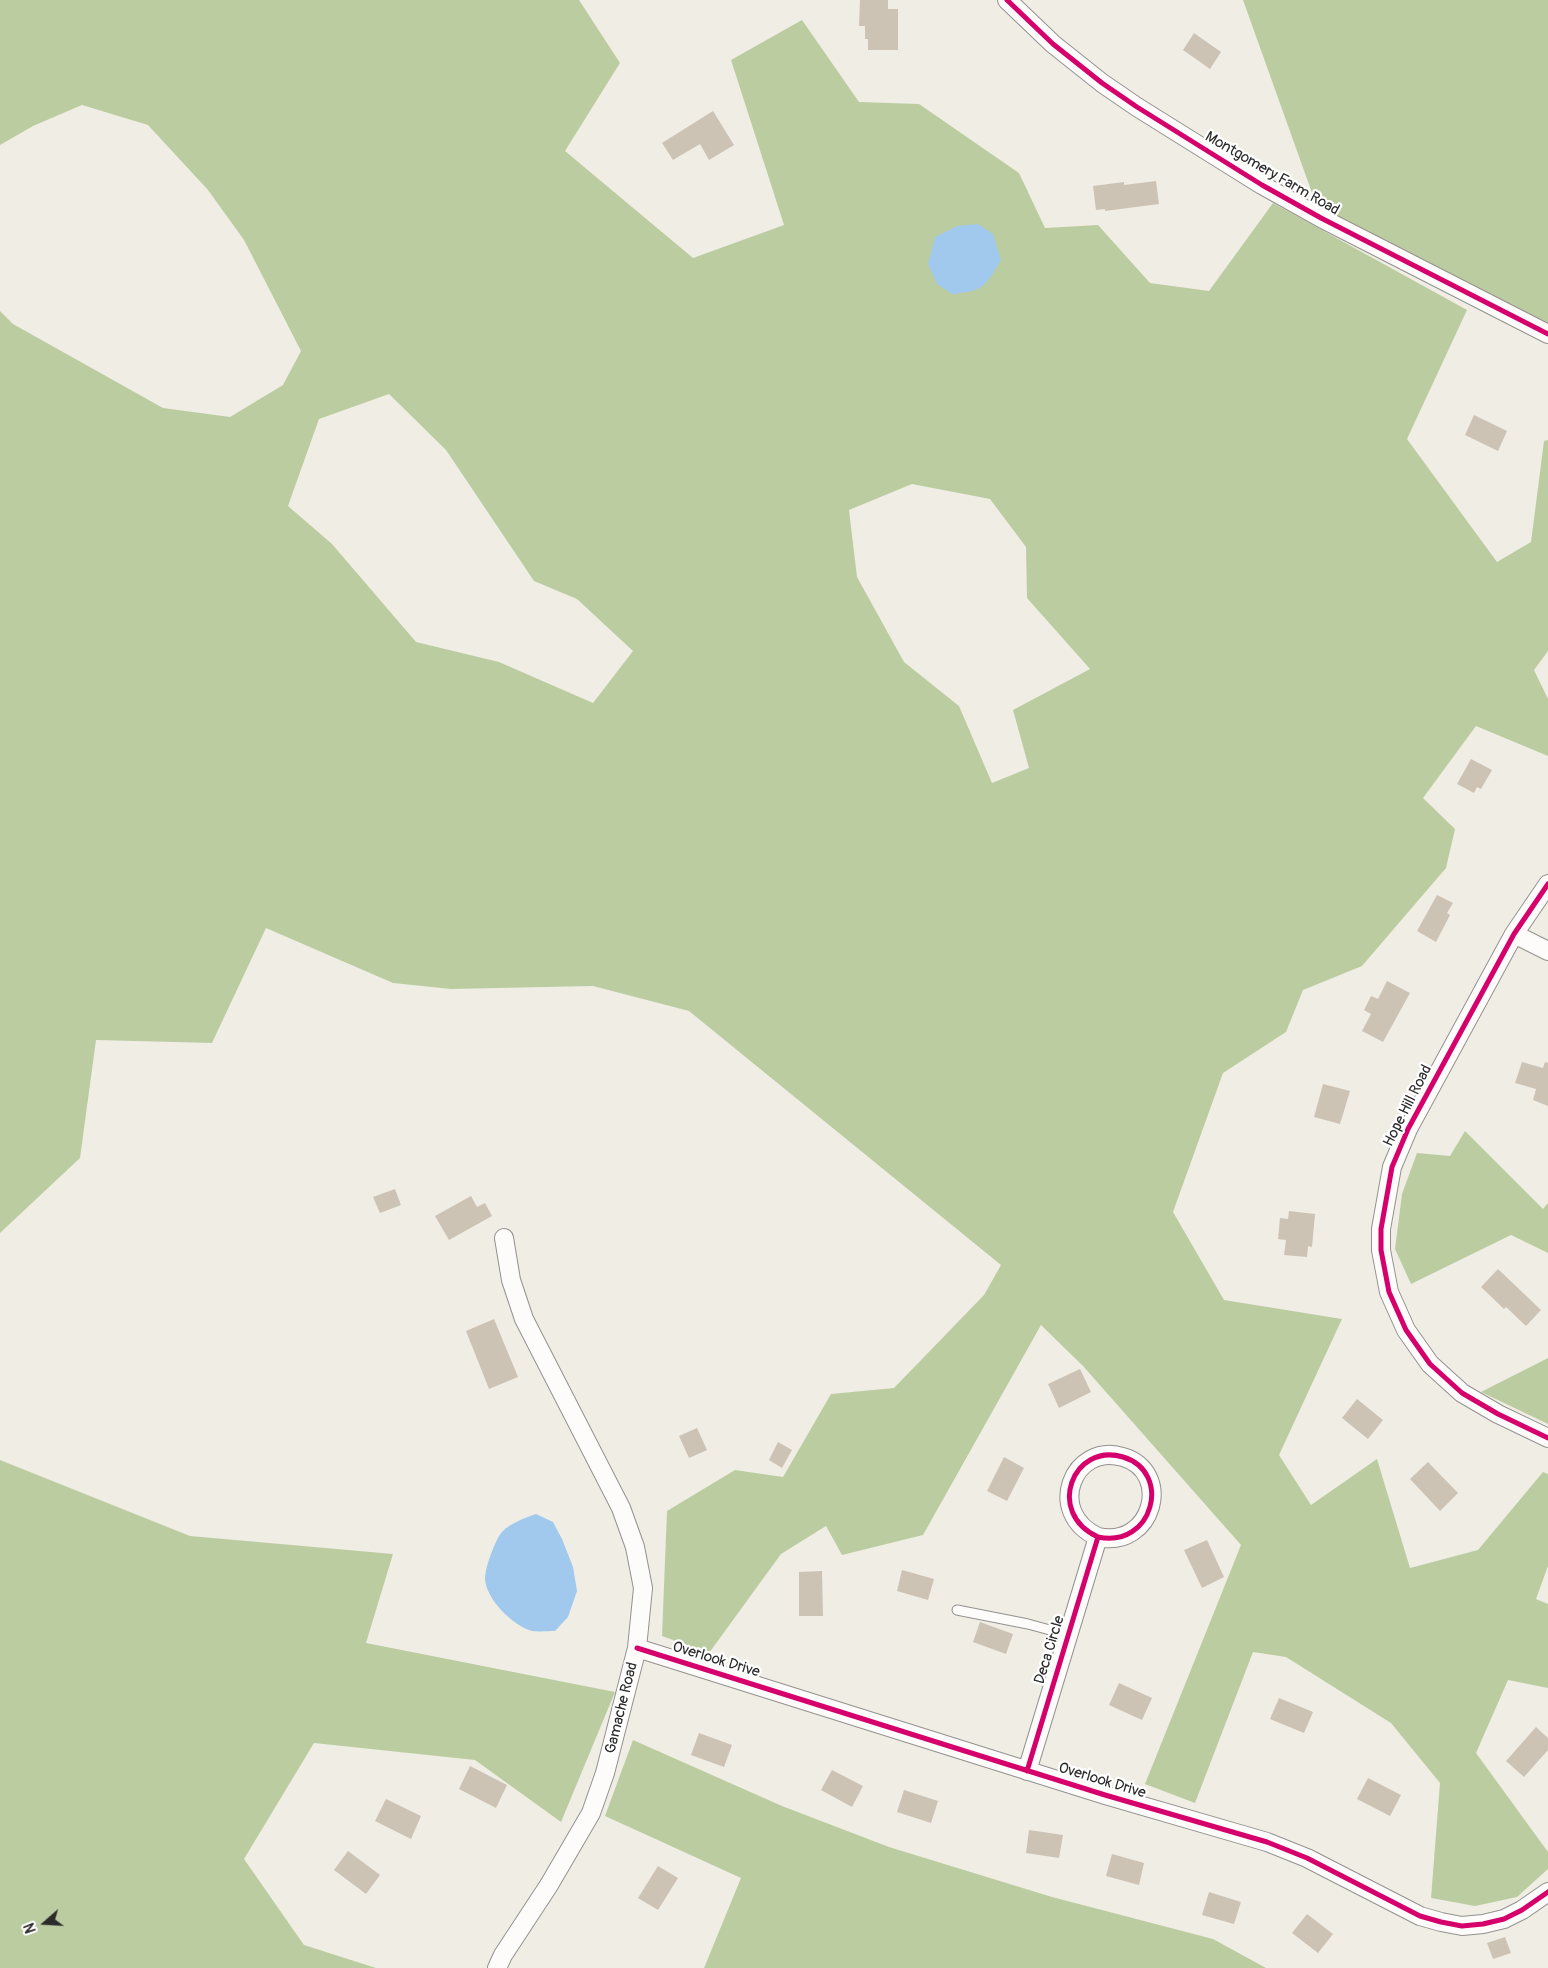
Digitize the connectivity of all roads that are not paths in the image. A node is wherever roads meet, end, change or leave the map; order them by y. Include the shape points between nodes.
1 (1007, 0) edge
2 (1548, 334) edge
3 (1548, 884) edge
4 (1514, 934) junction
5 (1548, 951) edge
6 (504, 1238) dead end
7 (1548, 1438) edge
8 (1098, 1537) junction
9 (957, 1610) dead end
10 (1068, 1634) junction
11 (637, 1648) junction
12 (1027, 1770) junction
13 (1548, 1892) edge
14 (497, 1968) edge

1 - 2 street, Montgomery Farm Road via 1053,44 1102,83 1262,185
3 - 4 street, Hope Hill Road
4 - 5 street
4 - 7 street, Hope Hill Road via 1408,1129 1392,1167 1381,1229 1381,1250 1389,1292 1406,1330 1430,1364 1462,1392
6 - 11 street, Gamache Road via 511,1280 524,1320 621,1508 635,1547 643,1588
8 - 8 street via 1130,1534 1142,1524 1150,1510 1152,1493 1147,1478 1137,1465 1123,1457 1107,1455 1091,1460 1078,1470 1071,1485 1069,1501 1074,1516 1084,1529
8 - 10 street, Deca Circle
9 - 10 lane
10 - 12 street, Deca Circle
11 - 12 street, Overlook Drive
11 - 14 street, Gamache Road via 605,1773 591,1813
12 - 13 street, Overlook Drive via 1267,1842 1307,1858 1420,1916 1441,1922 1462,1926 1504,1919

